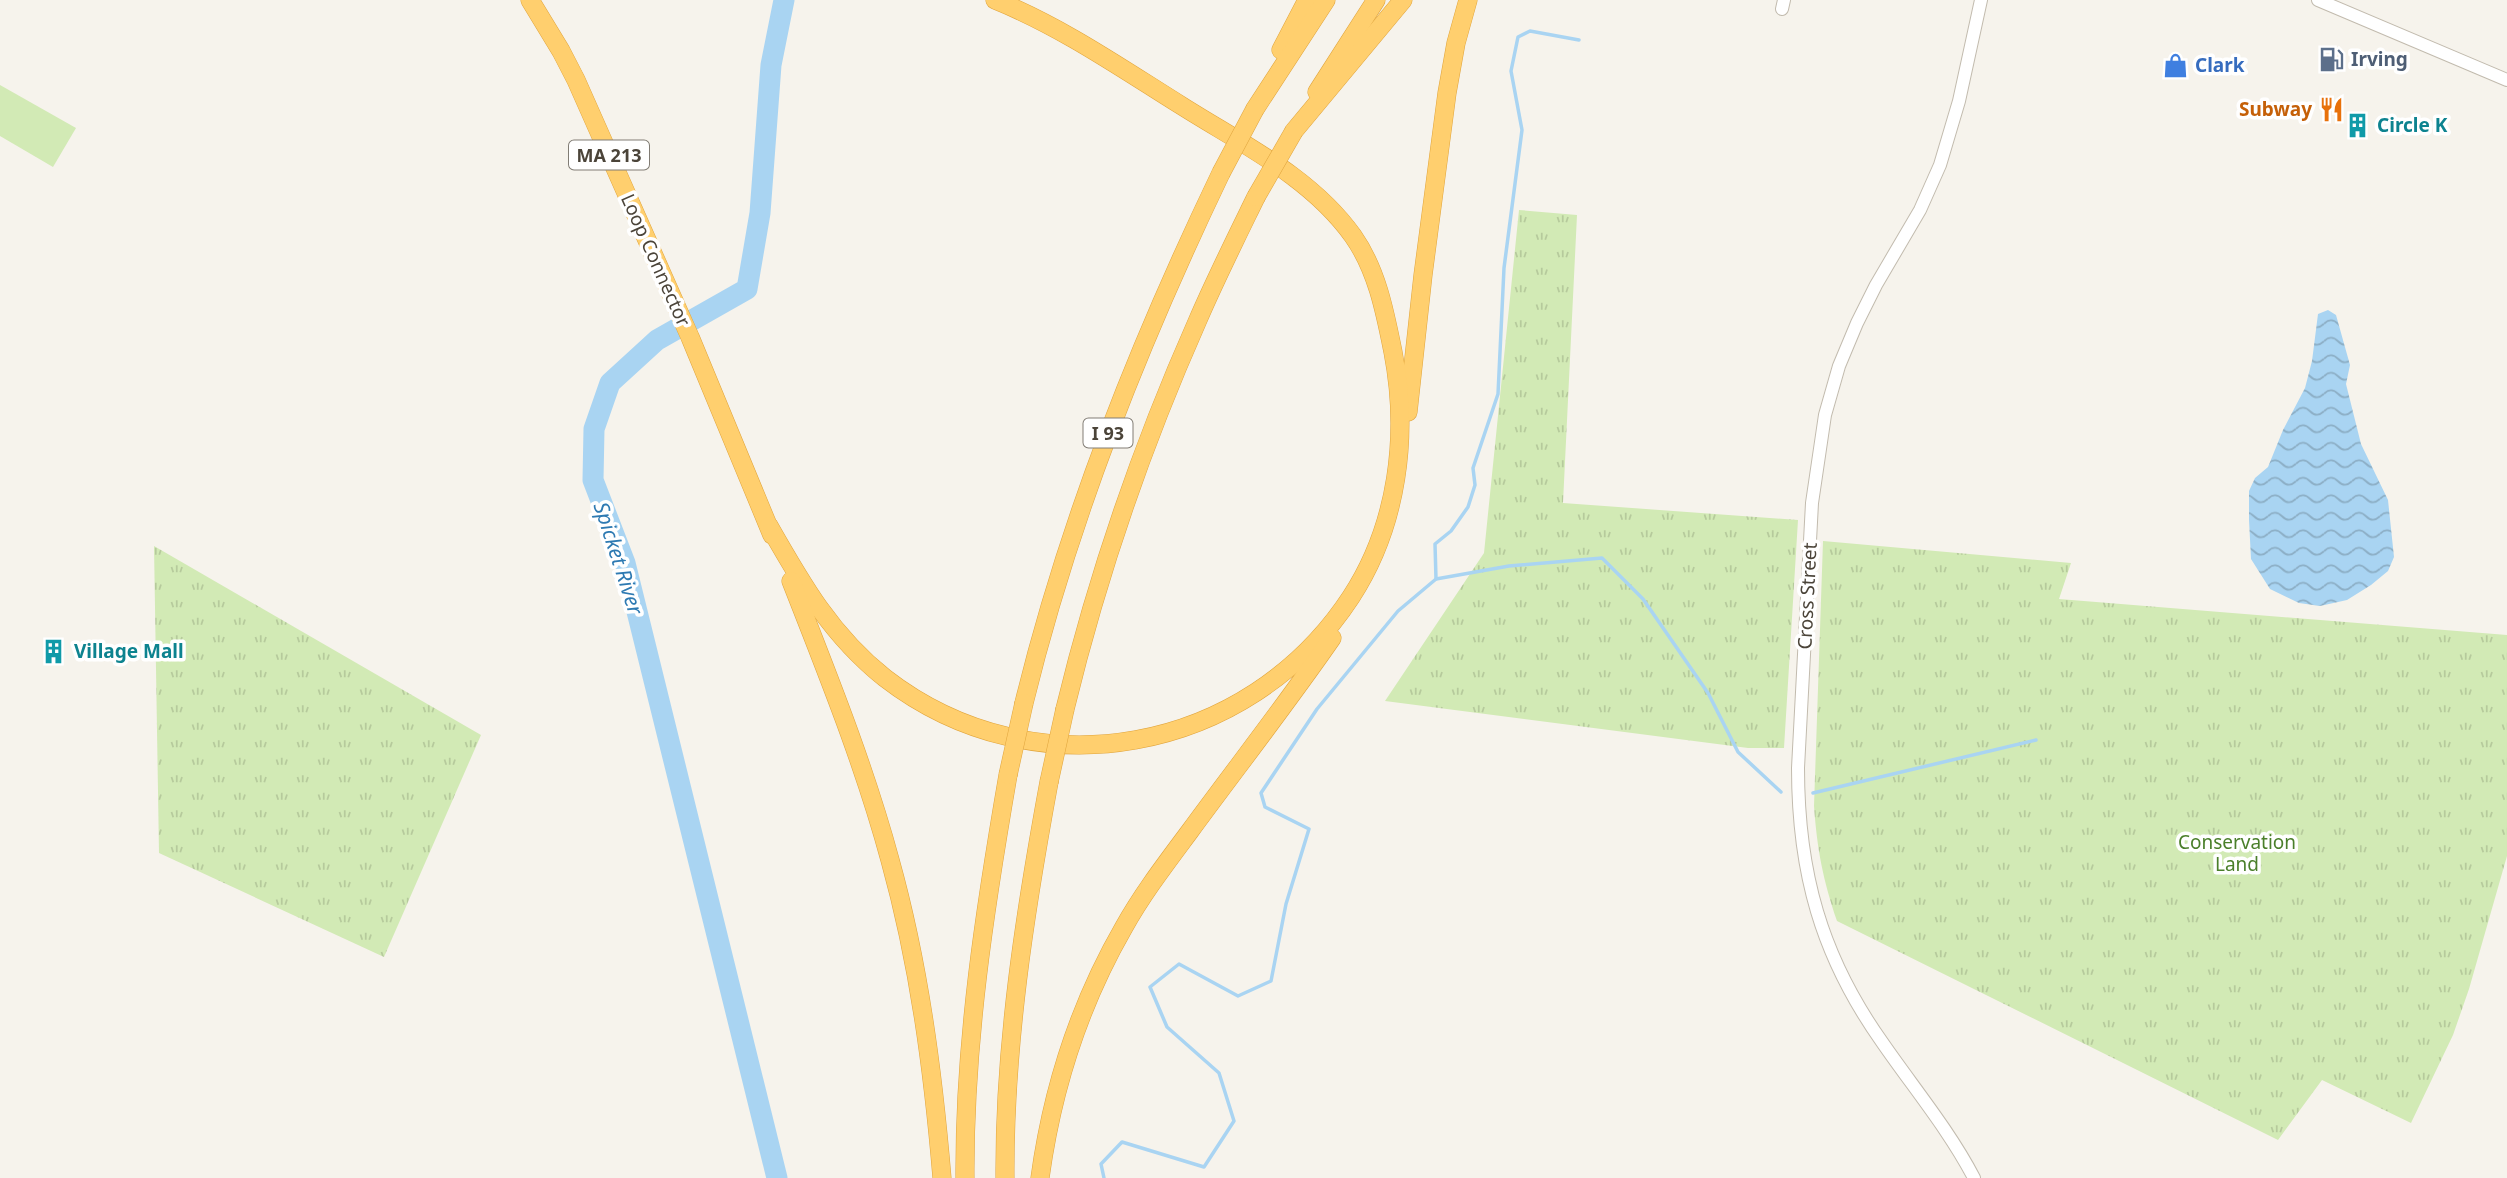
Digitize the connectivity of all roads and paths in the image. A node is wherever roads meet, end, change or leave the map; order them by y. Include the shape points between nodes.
1 (530, 0) edge
2 (995, 0) edge
3 (1307, 0) edge
4 (1326, 0) edge
5 (1376, 0) edge
6 (1403, 0) edge
7 (1468, 0) edge
8 (1981, 0) edge
9 (2318, 0) edge
10 (2507, 80) edge
11 (1255, 109) junction
12 (1294, 131) junction
13 (1398, 461) junction
14 (769, 526) junction
15 (1357, 588) junction
16 (942, 1178) edge
17 (965, 1178) edge
18 (1005, 1178) edge
19 (1040, 1178) edge
20 (1975, 1178) edge

1 - 14 highway, Loop Connector / MA 213 via 576,80
2 - 13 highway via 1069,35 1292,175 1331,209 1365,256 1384,311 1400,397
3 - 11 highway
4 - 11 highway, I 93
5 - 12 highway, I 93
6 - 12 highway
7 - 13 highway via 1447,93 1410,400
8 - 20 street, Cross Street via 1940,165 1857,323 1825,415 1812,503 1798,803 1809,887 1843,979
9 - 10 street
11 - 17 highway, I 93, bridge via 1221,173 1114,415 1063,562 1024,703 988,894 975,1000
12 - 18 highway, I 93, bridge via 1256,197 1162,406 1106,565 1065,709 1028,909 1013,1030
13 - 15 highway via 1383,531
14 - 15 highway via 822,615 886,678 963,723 1043,743 1092,745 1139,740 1220,713 1268,684 1300,657
14 - 16 highway via 850,730 890,859 922,1004
15 - 19 highway via 1322,653 1124,927 1097,978 1068,1053 1050,1116

